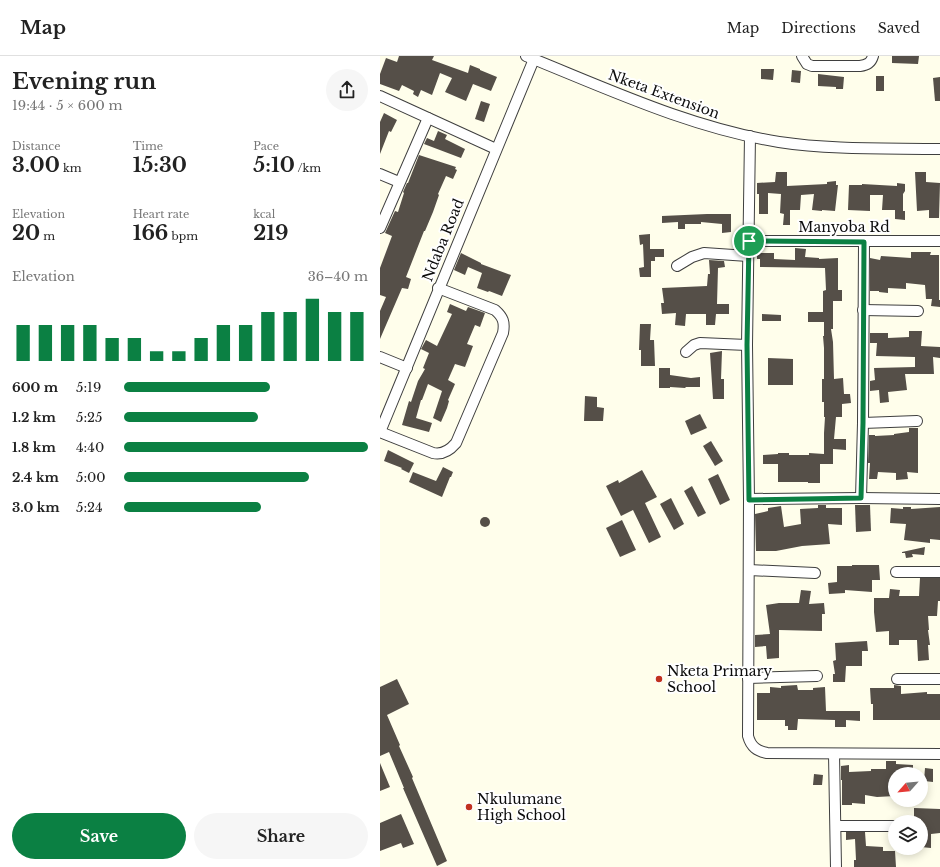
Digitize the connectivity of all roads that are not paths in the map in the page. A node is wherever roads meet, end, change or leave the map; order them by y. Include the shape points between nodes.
1 (802, 56) edge
2 (873, 56) edge
3 (530, 58) edge
4 (380, 96) edge
5 (428, 118) junction
6 (750, 136) junction
7 (496, 149) junction
8 (940, 149) edge
9 (380, 174) edge
10 (399, 182) junction
11 (380, 228) edge
12 (749, 241) junction
13 (940, 241) edge
14 (864, 242) junction
15 (748, 256) junction
16 (678, 266) dead end
17 (438, 288) junction
18 (863, 310) junction
19 (918, 311) dead end
20 (747, 345) junction
21 (686, 352) dead end
22 (380, 357) edge
23 (407, 368) junction
24 (917, 420) dead end
25 (863, 423) junction
26 (380, 432) edge
27 (861, 498) junction
28 (940, 499) edge
29 (749, 500) junction
30 (748, 570) junction
31 (896, 572) dead end
32 (940, 572) edge
33 (815, 573) dead end
34 (817, 676) dead end
35 (748, 678) junction
36 (897, 679) dead end
37 (940, 679) edge
38 (834, 754) junction
39 (940, 754) edge
40 (836, 826) junction
41 (888, 826) edge
42 (836, 867) edge

1 - 2 street via 807,64 812,66 860,66 872,62
3 - 6 street, Nketa Extension via 674,115
3 - 7 street, Ndaba Road
4 - 5 street
5 - 7 street
5 - 10 street
6 - 8 street, Nketa Extension via 832,148
6 - 12 street
7 - 17 street, Ndaba Road
9 - 10 street
10 - 11 street
12 - 14 street, Manyoba Rd
12 - 15 street
13 - 14 street, Manyoba Rd
14 - 18 street
15 - 16 street via 704,252
15 - 20 street
17 - 23 street, Ndaba Road
17 - 26 street via 495,310 504,321 503,333 453,447 442,453 433,454
18 - 19 street
18 - 25 street
20 - 21 street via 700,343
20 - 29 street
22 - 23 street
23 - 26 street, Ndaba Road
24 - 25 street
25 - 27 street
27 - 28 street
27 - 29 street
29 - 30 street
30 - 33 street
30 - 35 street
31 - 32 street
34 - 35 street
35 - 38 street via 748,736 754,748 767,753
36 - 37 street
38 - 39 street
38 - 40 street
40 - 41 street
40 - 42 street

